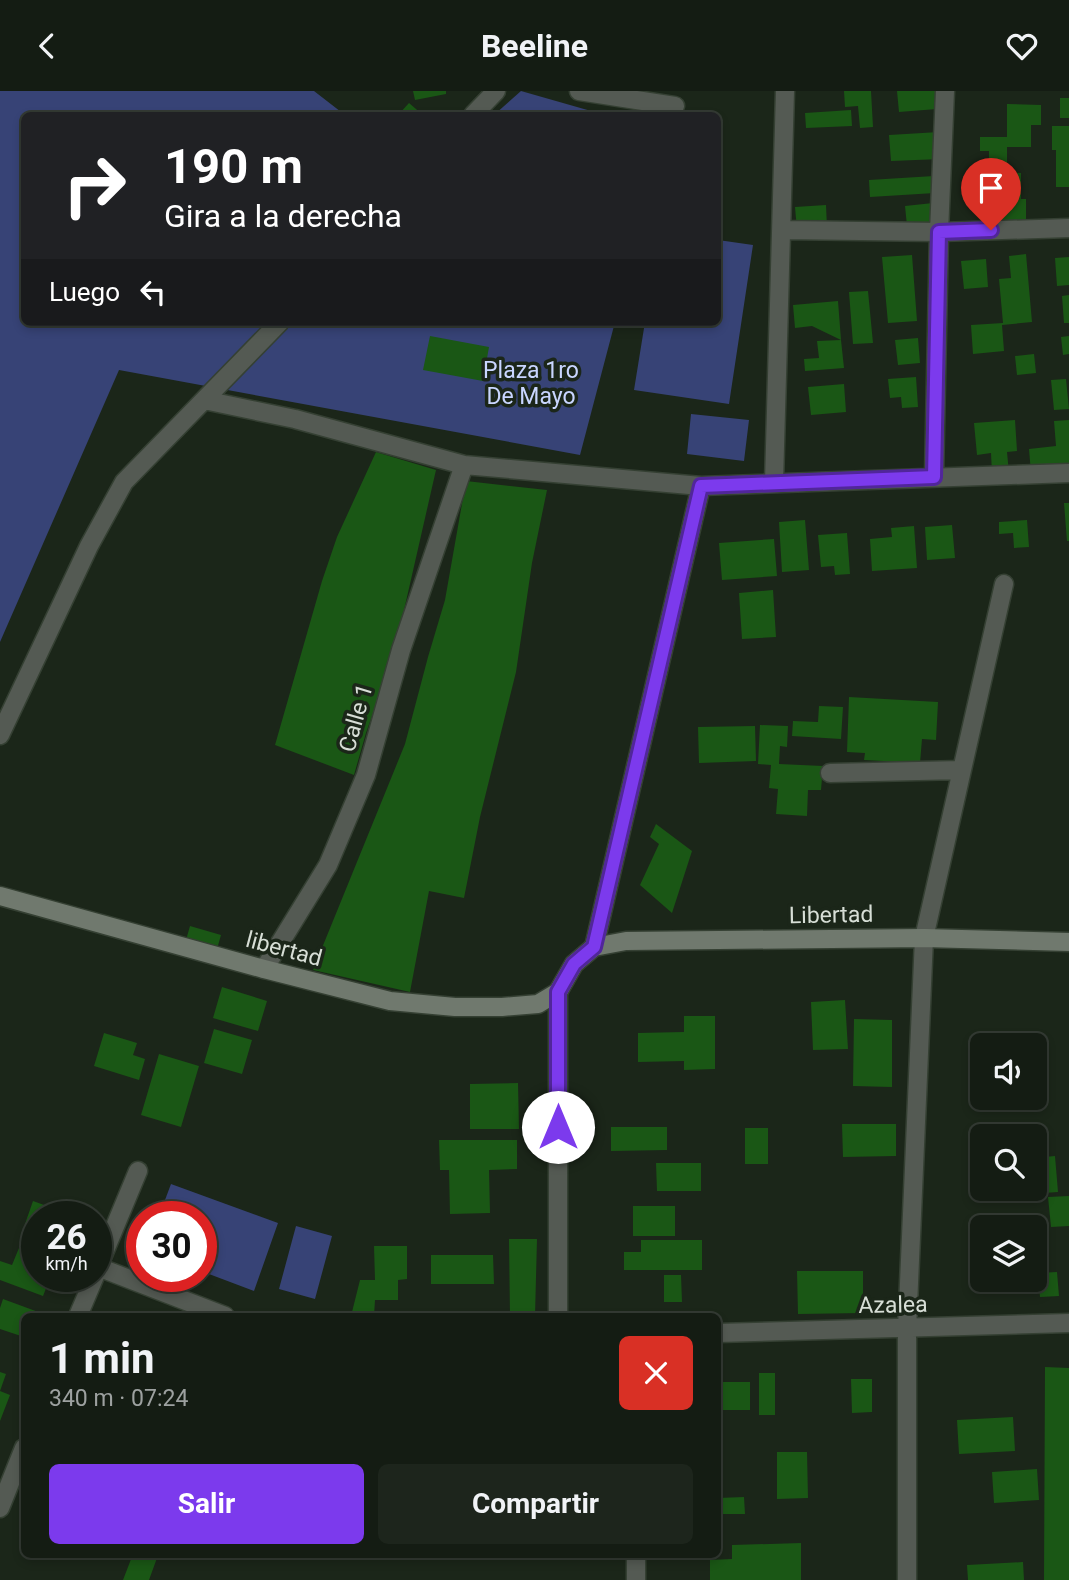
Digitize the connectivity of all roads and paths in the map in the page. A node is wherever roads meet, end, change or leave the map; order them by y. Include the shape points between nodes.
1 (496, 91) edge
2 (579, 91) edge
3 (785, 91) edge
4 (945, 91) edge
5 (675, 106) dead end
6 (476, 112) edge
7 (1069, 228) edge
8 (782, 230) junction
9 (939, 232) junction
10 (276, 326) edge
11 (204, 400) junction
12 (464, 465) junction
13 (1069, 473) edge
14 (934, 477) junction
15 (774, 482) junction
16 (701, 486) junction
17 (1004, 583) dead end
18 (0, 735) edge
19 (962, 770) junction
20 (830, 773) dead end
21 (0, 896) edge
22 (924, 938) junction
23 (1069, 942) edge
24 (594, 947) junction
25 (264, 969) junction
26 (558, 992) junction
27 (138, 1171) dead end
28 (112, 1234) edge
29 (112, 1277) edge
30 (88, 1292) edge
31 (79, 1313) edge
32 (216, 1313) edge
33 (558, 1313) edge
34 (1069, 1323) edge
35 (907, 1329) junction
36 (721, 1333) edge
37 (21, 1456) edge
38 (0, 1508) edge
39 (636, 1558) edge
40 (636, 1580) edge
41 (907, 1580) edge

1 - 6 street
2 - 5 street
3 - 8 street
4 - 9 street
7 - 9 street
8 - 9 street
8 - 15 street
9 - 14 street
10 - 11 street
11 - 12 street via 295,419
11 - 18 street via 124,482
12 - 16 street
12 - 25 street, Calle 1 via 401,650 366,775 328,865
13 - 14 street
14 - 15 street
15 - 16 street
16 - 24 street
17 - 19 street
19 - 20 street
19 - 22 street
21 - 25 main road, libertad
22 - 23 main road, Libertad
22 - 24 main road, Libertad via 626,941
22 - 35 street
24 - 26 main road via 574,964
25 - 26 main road, libertad via 390,1002 502,1007 538,1004
26 - 33 street
27 - 28 street
29 - 32 street
30 - 31 street
34 - 35 street, Azalea
35 - 36 street, Azalea
35 - 41 street
37 - 38 street
39 - 40 street

